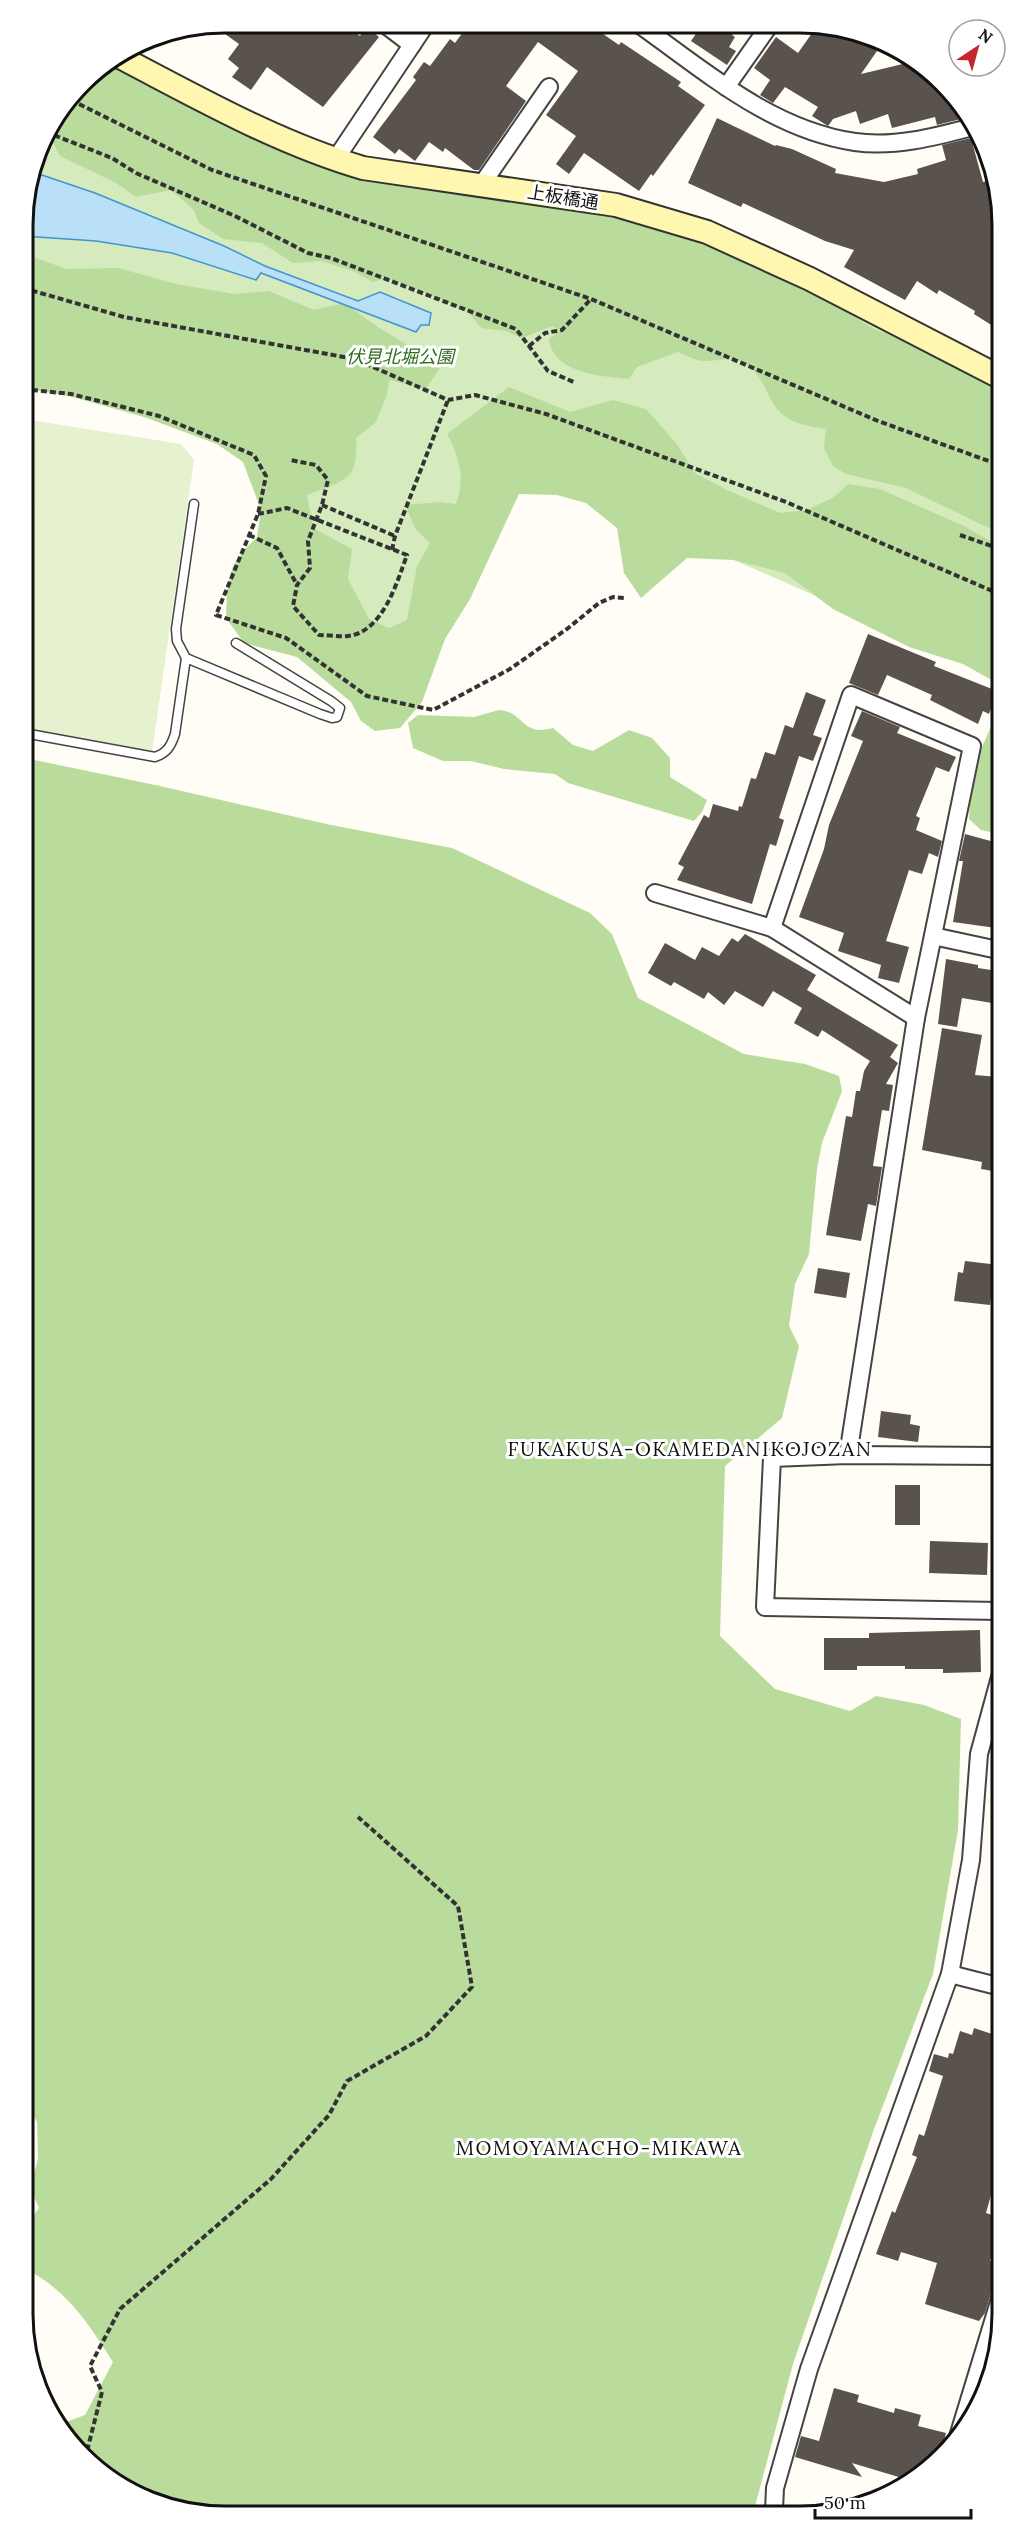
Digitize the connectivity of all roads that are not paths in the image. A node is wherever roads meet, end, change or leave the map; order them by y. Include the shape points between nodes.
1 (395, 33) edge
2 (420, 33) edge
3 (651, 33) edge
4 (764, 33) edge
5 (412, 45) junction
6 (127, 60) edge
7 (549, 87) dead end
8 (726, 87) junction
9 (966, 129) edge
10 (335, 160) junction
11 (482, 184) junction
12 (992, 373) edge
13 (194, 504) dead end
14 (236, 643) dead end
15 (186, 658) junction
16 (33, 735) edge
17 (655, 893) dead end
18 (772, 928) junction
19 (933, 936) junction
20 (992, 949) edge
21 (916, 1018) junction
22 (848, 1455) junction
23 (992, 1456) edge
24 (992, 1611) edge
25 (992, 1707) edge
26 (950, 1974) junction
27 (992, 1986) edge
28 (989, 2349) edge
29 (970, 2401) edge
30 (774, 2506) edge

1 - 5 street
2 - 5 street
3 - 8 street
4 - 8 street
5 - 10 street
6 - 10 street, 上板橋通 via 247,122
7 - 11 street
8 - 9 street via 778,119 814,133 856,142 931,138
10 - 11 street, 上板橋通 via 363,168
11 - 12 street, 上板橋通 via 616,205 708,232 810,279
13 - 15 lane via 176,629
14 - 15 lane via 331,701 340,708 338,717 320,714
15 - 16 lane via 175,734 164,754 155,757
17 - 18 street
18 - 19 street via 851,695 972,746
18 - 21 street
19 - 20 street
19 - 21 street
21 - 22 street
22 - 23 street
22 - 24 street via 772,1458 765,1607
25 - 26 street via 979,1755 971,1860
26 - 27 street
26 - 30 street via 809,2369 775,2488
28 - 29 street

